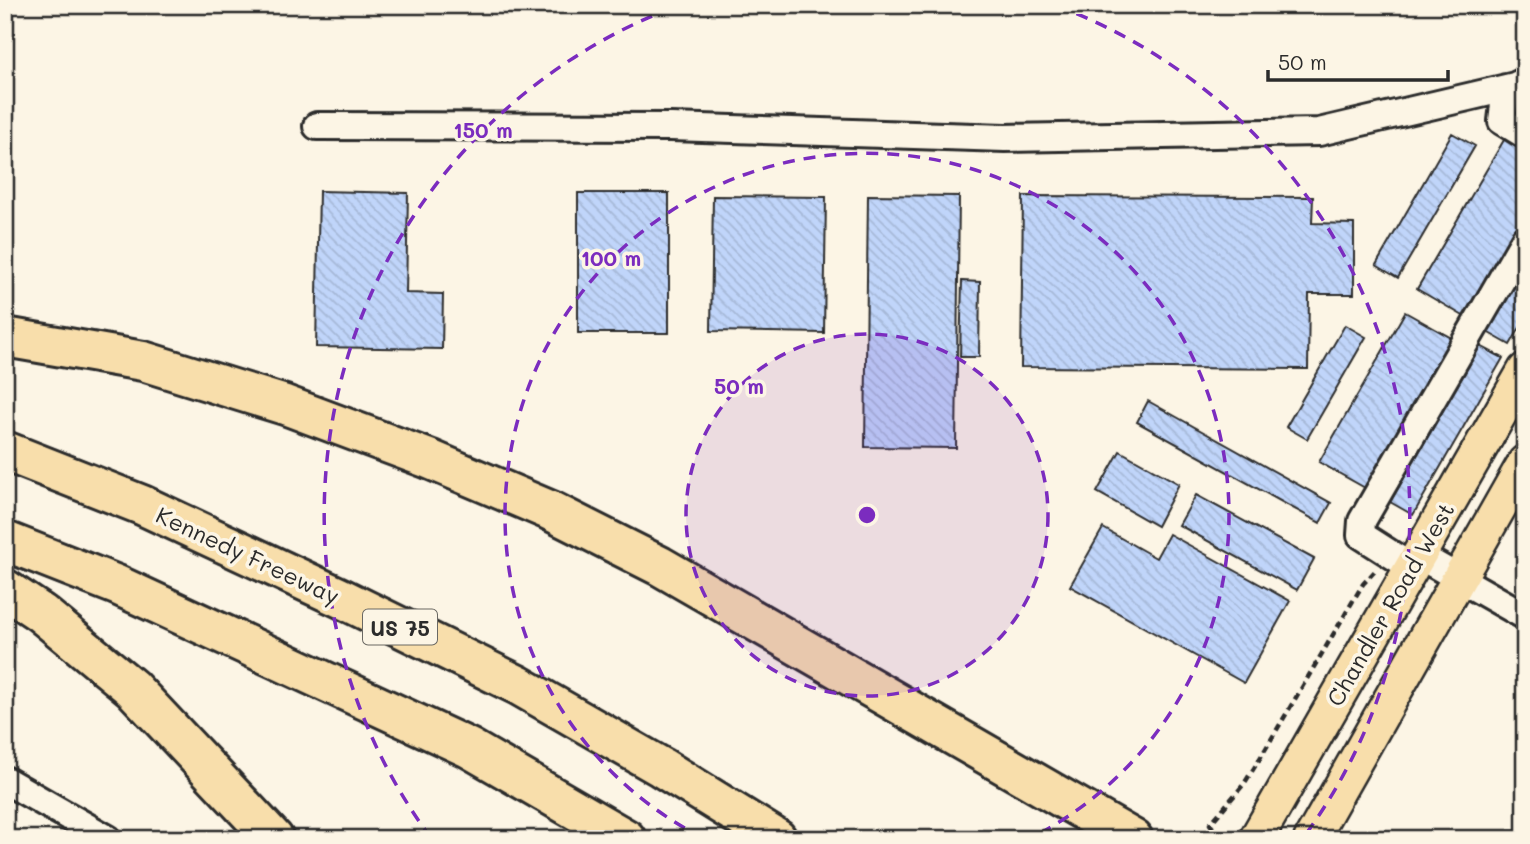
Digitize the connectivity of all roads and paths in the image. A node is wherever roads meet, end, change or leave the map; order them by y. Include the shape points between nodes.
1 (1515, 85) edge
2 (317, 126) dead end
3 (1525, 135) edge
4 (1525, 239) edge
5 (5, 337) edge
6 (1525, 370) edge
7 (5, 451) edge
8 (1525, 462) edge
9 (5, 541) edge
10 (1414, 561) junction
11 (1459, 579) junction
12 (5, 589) edge
13 (1525, 616) edge
14 (5, 780) edge
15 (108, 839) edge
16 (274, 839) edge
17 (626, 839) edge
18 (777, 839) edge
19 (1133, 839) edge
20 (1255, 839) edge
21 (1311, 839) edge

1 - 2 street via 1319,132 1005,138 671,127
1 - 3 street via 1502,121
4 - 10 street via 1362,520 1361,535
5 - 19 highway via 143,362 285,405 549,510 660,566
6 - 10 main road, Chandler Road West
7 - 18 highway, Kennedy Freeway / US 75 via 142,505 518,685
8 - 11 main road, Chandler Road West
9 - 17 highway via 117,585 469,748
10 - 11 street
10 - 20 main road, Chandler Road West
11 - 13 street
11 - 21 main road, Chandler Road West
12 - 16 highway via 132,688
14 - 15 street

